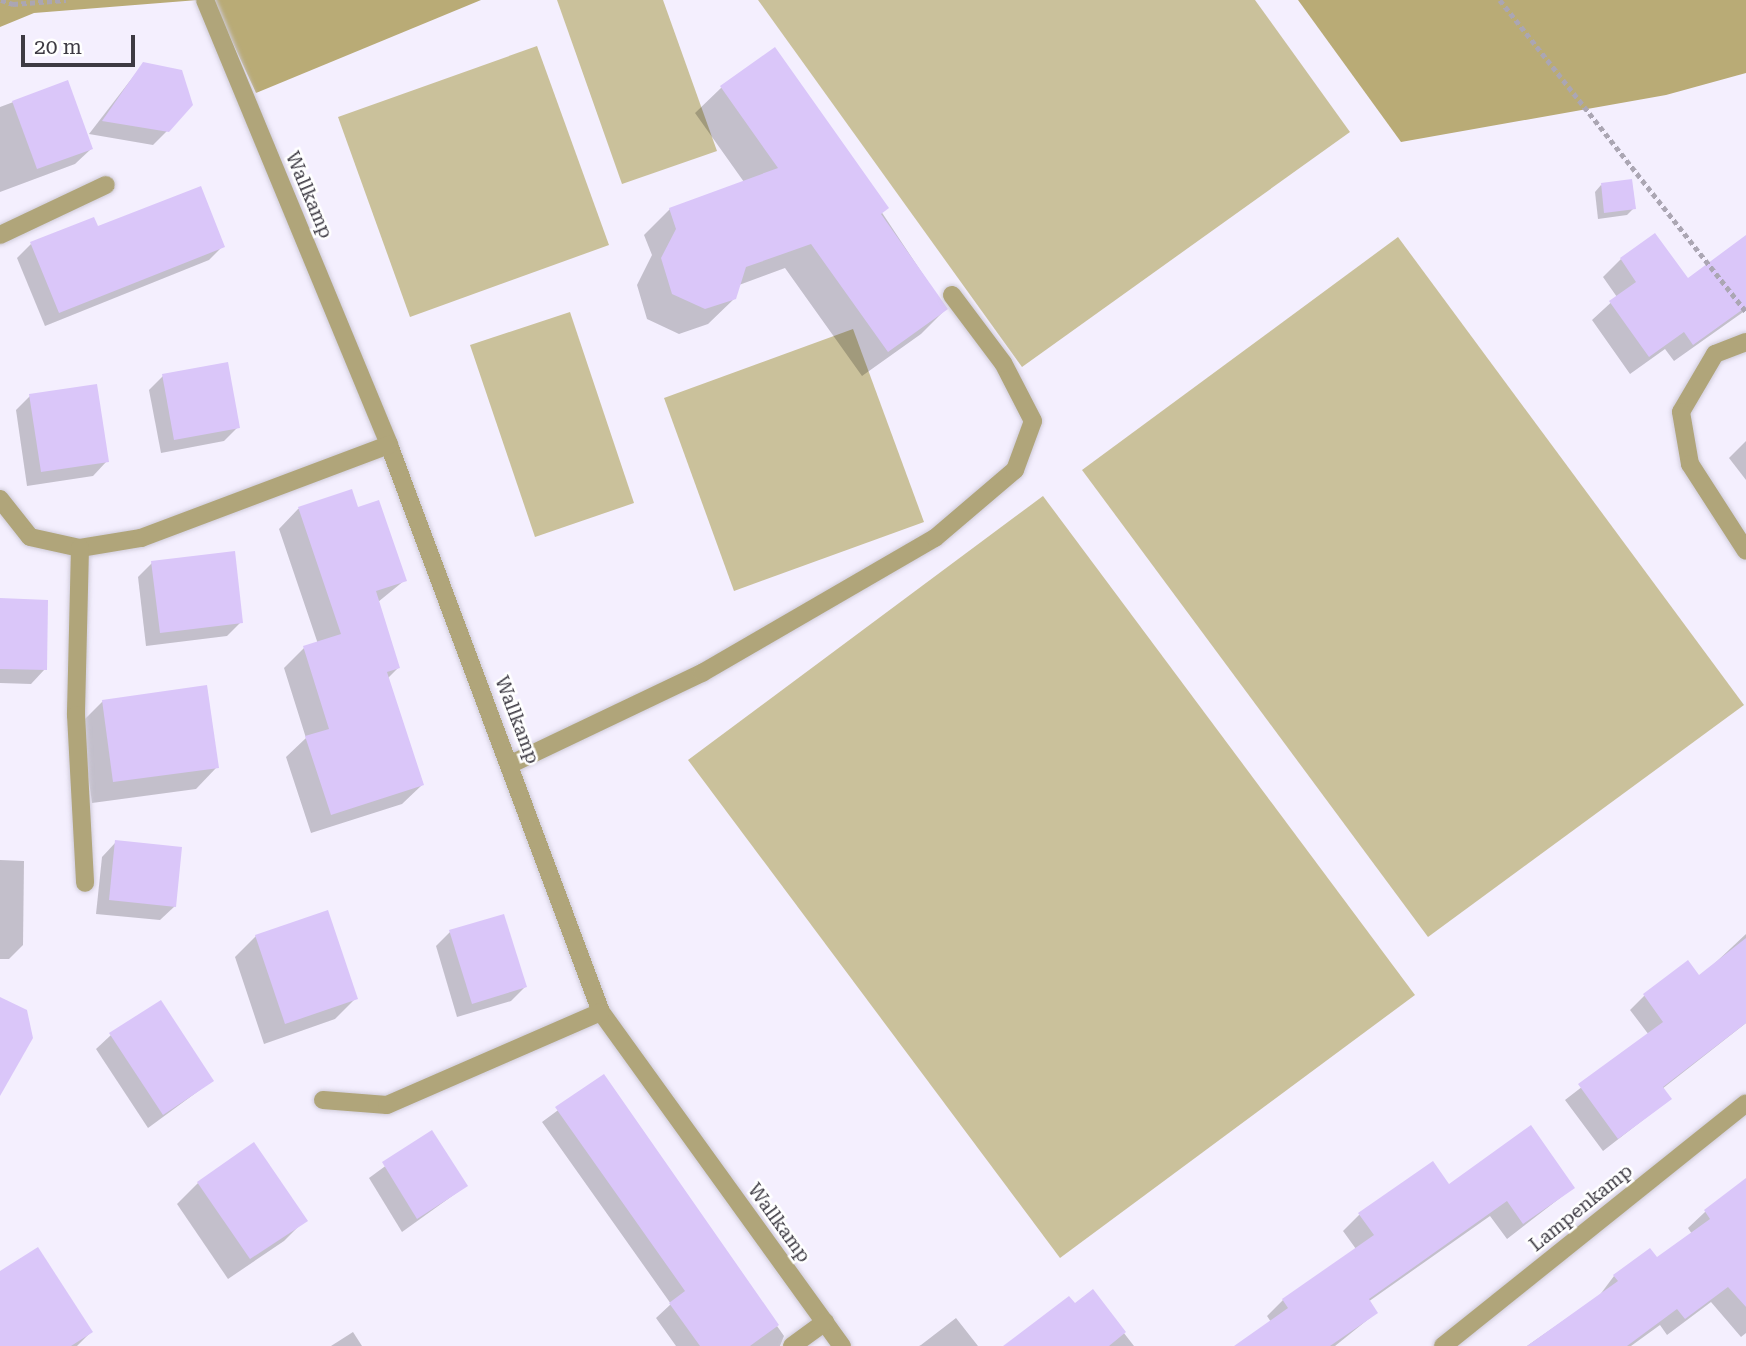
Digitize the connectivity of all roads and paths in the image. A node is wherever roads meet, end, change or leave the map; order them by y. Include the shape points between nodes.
1 (1, 0) edge
2 (66, 0) edge
3 (205, 0) edge
4 (1500, 0) edge
5 (106, 185) dead end
6 (0, 235) edge
7 (952, 295) dead end
8 (1746, 311) edge
9 (1746, 342) edge
10 (389, 445) junction
11 (0, 499) edge
12 (80, 548) junction
13 (1746, 551) edge
14 (511, 764) junction
15 (85, 883) dead end
16 (601, 1012) junction
17 (323, 1100) dead end
18 (1746, 1103) edge
19 (825, 1322) junction
20 (792, 1346) edge
21 (842, 1346) edge
22 (1443, 1346) edge

1 - 2 path via 13,4
3 - 10 street, Wallkamp
4 - 8 path
5 - 6 street
7 - 14 street via 1003,363 1033,421 1015,470 935,538 702,673
9 - 13 street via 1715,354 1681,412 1690,464
10 - 12 street via 141,538
10 - 14 street, Wallkamp
11 - 12 street via 30,537
12 - 15 street via 76,715
14 - 16 street, Wallkamp
16 - 17 street via 387,1105
16 - 19 street, Wallkamp
18 - 22 street, Lampenkamp
19 - 20 street
19 - 21 street, Wallkamp

